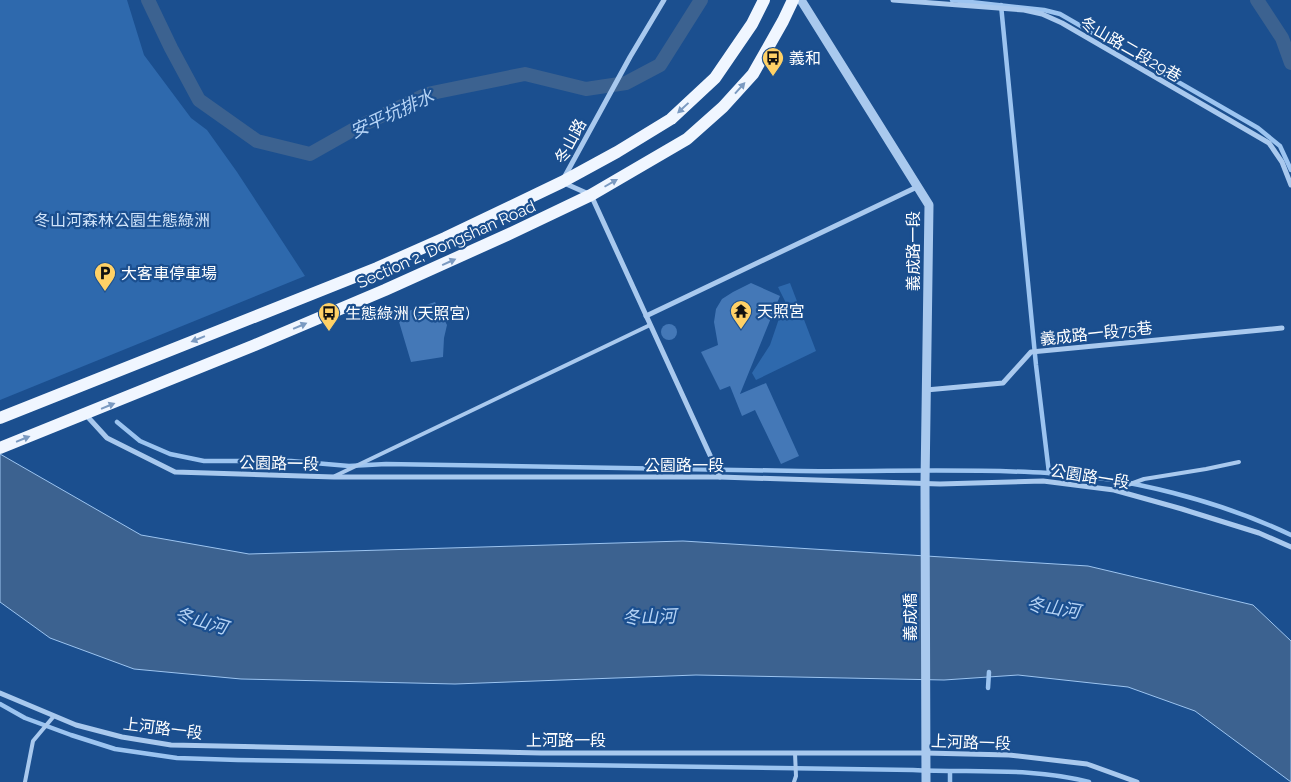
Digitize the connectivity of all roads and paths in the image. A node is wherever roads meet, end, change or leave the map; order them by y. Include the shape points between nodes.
1 (664, 0) edge
2 (764, 0) edge
3 (793, 0) edge
4 (801, 0) edge
5 (893, 0) edge
6 (562, 182) junction
7 (1291, 185) edge
8 (917, 187) junction
9 (591, 195) junction
10 (646, 316) junction
11 (650, 324) junction
12 (1282, 328) dead end
13 (926, 390) junction
14 (85, 415) junction
15 (0, 418) edge
16 (0, 448) edge
17 (1239, 462) dead end
18 (334, 477) junction
19 (720, 477) junction
20 (925, 483) junction
21 (1114, 490) junction
22 (925, 508) joint
23 (1291, 547) edge
24 (0, 692) edge
25 (54, 716) junction
26 (795, 753) junction
27 (925, 753) junction
28 (25, 782) edge
29 (794, 782) edge
30 (926, 782) edge
31 (1137, 782) edge

1 - 6 street, 冬山路
2 -> 6 main road, Section 2, Dongshan Road via 752,24 715,78 671,119
9 -> 3 main road, Section 2, Dongshan Road via 687,140 723,107 753,74
4 - 8 street, 義成路一段
5 - 7 street, 冬山路二段29巷 via 1024,10 1062,23 1269,143 1282,162
6 - 9 street
6 -> 15 main road, Section 2, Dongshan Road via 377,268
8 - 10 street
8 - 13 street, 義成路一段 via 929,205
9 - 10 street
14 -> 9 main road, Section 2, Dongshan Road via 385,290
10 - 11 street
11 - 18 lane
11 - 19 street
12 - 13 street, 義成路一段75巷 via 1030,352 1004,383
13 - 20 street, 義成路一段
16 -> 14 main road, Section 2, Dongshan Road
14 - 18 street, 公園路一段 via 108,438 175,472
17 - 21 lane via 1144,479
18 - 19 street, 公園路一段
19 - 20 street, 公園路一段
20 - 21 street, 公園路一段 via 1043,480
20 - 22 street, 義成路一段
21 - 23 street, 公園路一段 via 1242,528
22 - 27 street, 義成橋
24 - 25 street, 上河路一段
25 - 26 street, 上河路一段 via 76,726 171,745 542,753
25 - 28 lane via 33,741
26 - 27 street, 上河路一段
26 - 29 lane
27 - 30 street
27 - 31 street, 上河路一段 via 1009,755 1087,764

